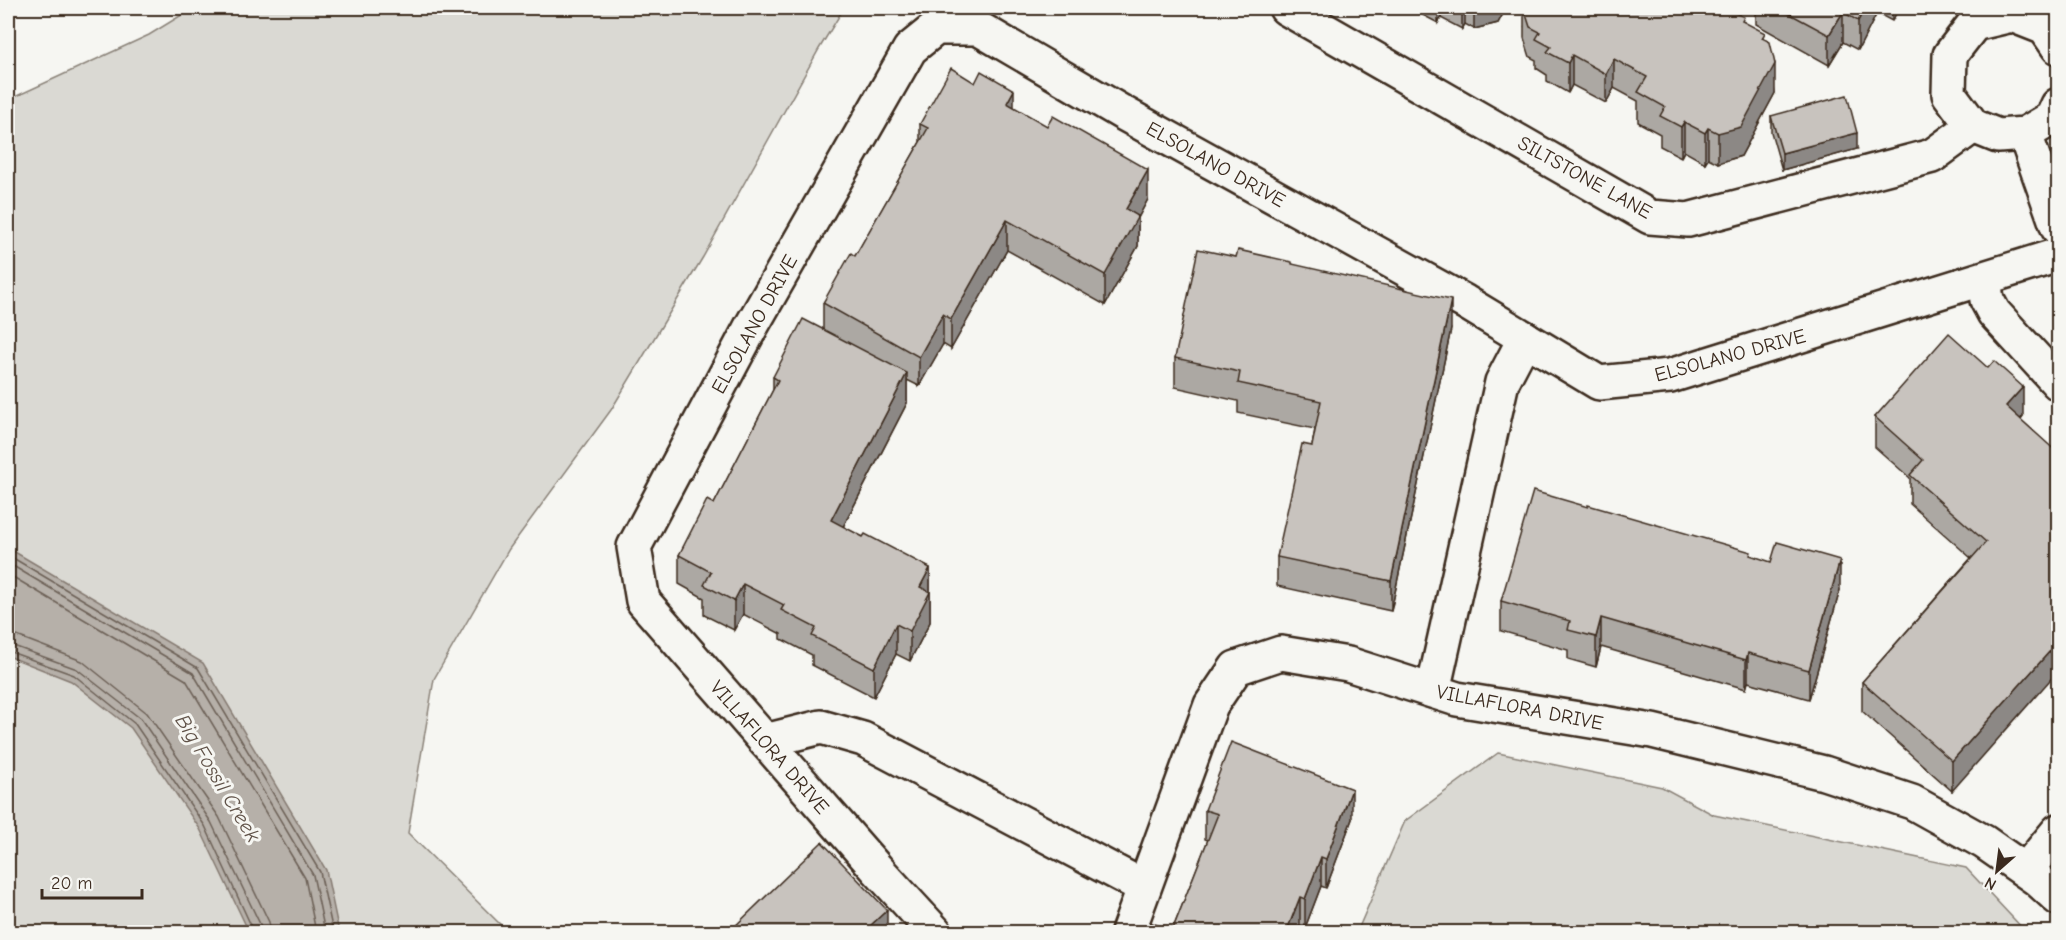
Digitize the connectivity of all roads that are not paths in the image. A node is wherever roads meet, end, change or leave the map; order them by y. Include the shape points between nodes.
1 (1286, 8) edge
2 (2012, 11) edge
3 (2058, 47) edge
4 (2058, 105) edge
5 (1973, 126) junction
6 (2025, 134) junction
7 (2058, 228) edge
8 (2058, 255) edge
9 (1984, 279) junction
10 (1525, 338) junction
11 (2058, 383) edge
12 (634, 548) joint
13 (1433, 691) junction
14 (765, 741) junction
15 (2058, 831) edge
16 (2026, 870) junction
17 (1144, 887) junction
18 (2058, 898) edge
19 (935, 933) edge
20 (1128, 933) edge

1 - 5 street, SILTSTONE LANE via 1650,217 1688,220 1932,156
2 - 3 street via 2045,28
2 - 5 street via 1974,24 1950,55 1949,94
4 - 6 street via 2052,118
5 - 6 street via 1998,136
6 - 7 street
8 - 9 street, ELSOLANO DRIVE
9 - 10 street, ELSOLANO DRIVE via 1670,376 1599,383
9 - 11 street via 1987,300 1994,313
10 - 12 street, ELSOLANO DRIVE via 978,28 936,27 910,49 751,327
10 - 13 street via 1502,382
12 - 14 street, VILLAFLORA DRIVE via 643,601
13 - 16 street, VILLAFLORA DRIVE via 1457,699 1652,731 1824,773 1912,802
13 - 17 street, VILLAFLORA DRIVE via 1348,664 1281,653 1236,668 1210,705
14 - 17 street via 821,727 863,739
14 - 19 street, VILLAFLORA DRIVE
15 - 16 street
16 - 18 street, VILLAFLORA DRIVE
17 - 20 street, VILLAFLORA DRIVE

